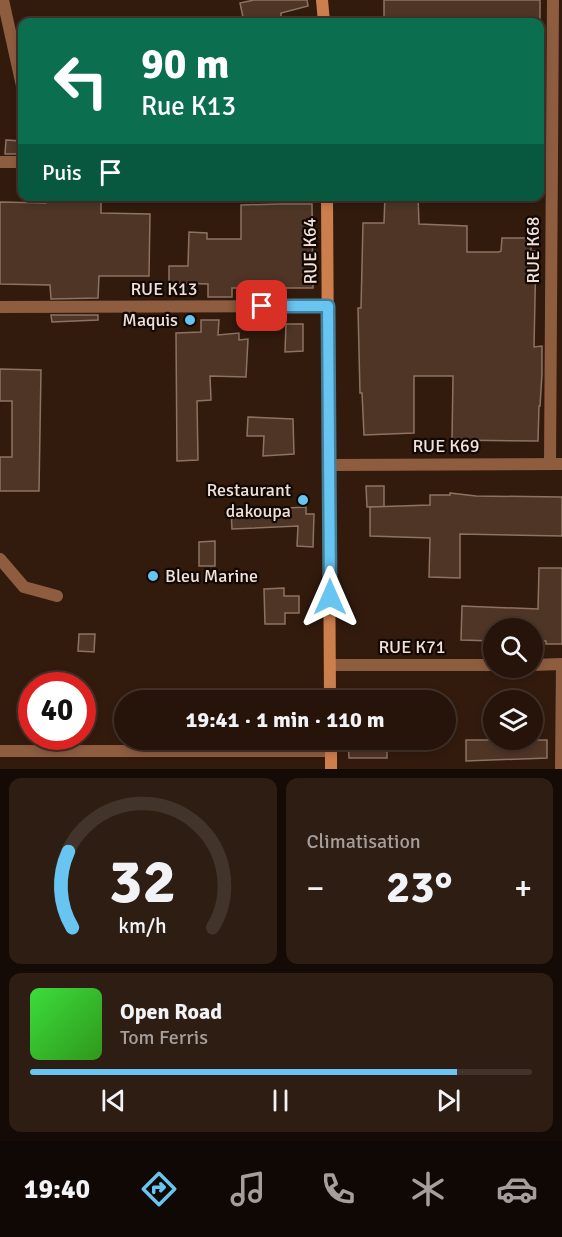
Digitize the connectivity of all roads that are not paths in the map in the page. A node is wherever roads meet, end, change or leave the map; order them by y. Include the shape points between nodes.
1 (3, 0) edge
2 (322, 0) edge
3 (553, 0) edge
4 (324, 18) edge
5 (18, 68) edge
6 (0, 162) edge
7 (18, 162) edge
8 (327, 201) edge
9 (328, 306) junction
10 (0, 307) edge
11 (556, 464) edge
12 (330, 465) junction
13 (0, 560) edge
14 (57, 596) dead end
15 (543, 664) edge
16 (562, 664) edge
17 (330, 665) junction
18 (483, 665) edge
19 (330, 690) edge
20 (114, 749) edge
21 (331, 750) edge
22 (0, 751) edge
23 (331, 769) edge
24 (561, 769) edge

1 - 5 street
2 - 4 street
3 - 11 street, RUE K68
6 - 7 street
8 - 9 street, RUE K64
9 - 10 street, RUE K13
9 - 12 street, RUE K64
11 - 12 street, RUE K69
12 - 17 street, RUE K64
13 - 14 street via 24,587
15 - 16 street
16 - 24 street
17 - 18 street, RUE K71
17 - 19 street, RUE K64
20 - 22 street
21 - 23 street

